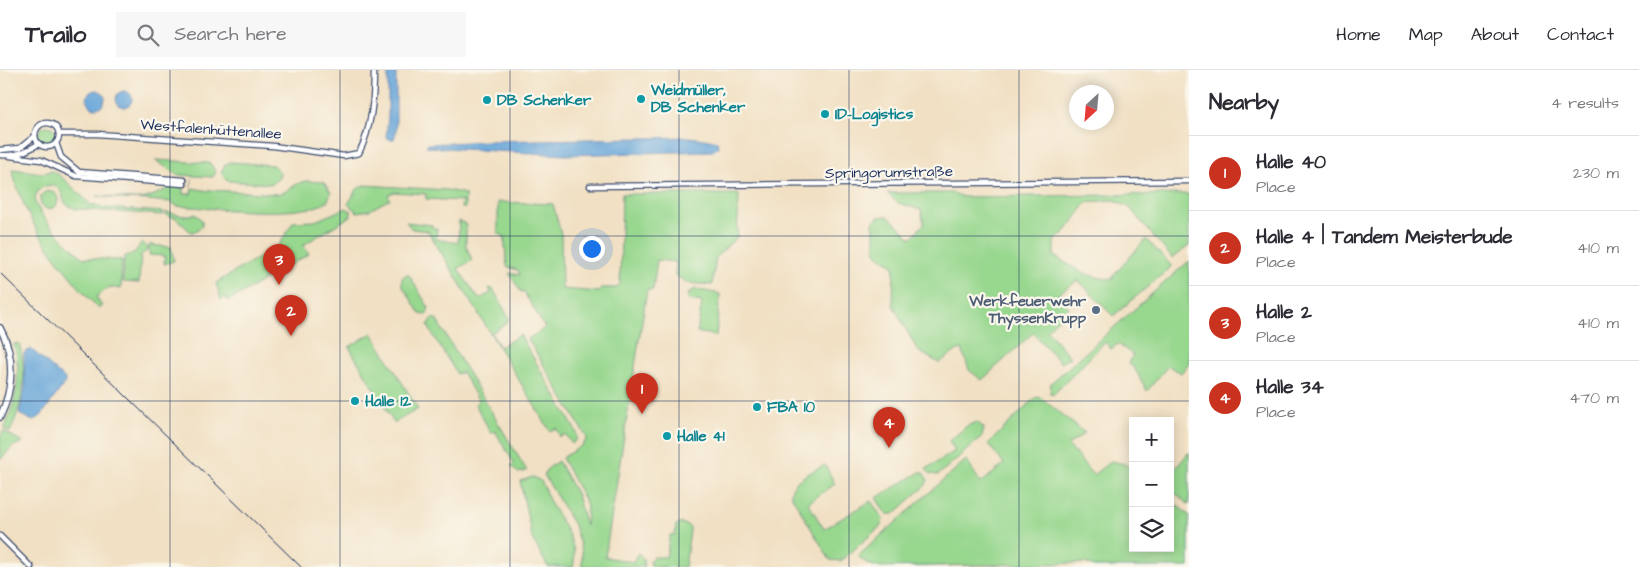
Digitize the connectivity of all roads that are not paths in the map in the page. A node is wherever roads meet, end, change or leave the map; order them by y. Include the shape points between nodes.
1 (374, 70) edge
2 (59, 134) junction
3 (35, 136) junction
4 (56, 143) junction
5 (39, 144) junction
6 (0, 150) edge
7 (0, 155) edge
8 (10, 156) junction
9 (1189, 181) edge
10 (590, 186) dead end
11 (0, 328) edge
12 (0, 418) edge
13 (0, 536) edge
14 (31, 567) edge

1 - 2 street, Westfalenhüttenallee via 372,114 359,153 344,156 274,146
2 - 3 street via 55,125 46,122 37,128
2 - 4 street
3 - 5 street
3 - 6 street via 20,148
4 - 5 street via 48,147
4 - 8 street via 61,156 79,172 184,182 76,176 40,160
5 - 8 street
7 - 8 street
9 - 10 street, Springorumstraße
11 - 12 street via 7,344 11,369 9,392
13 - 14 street

